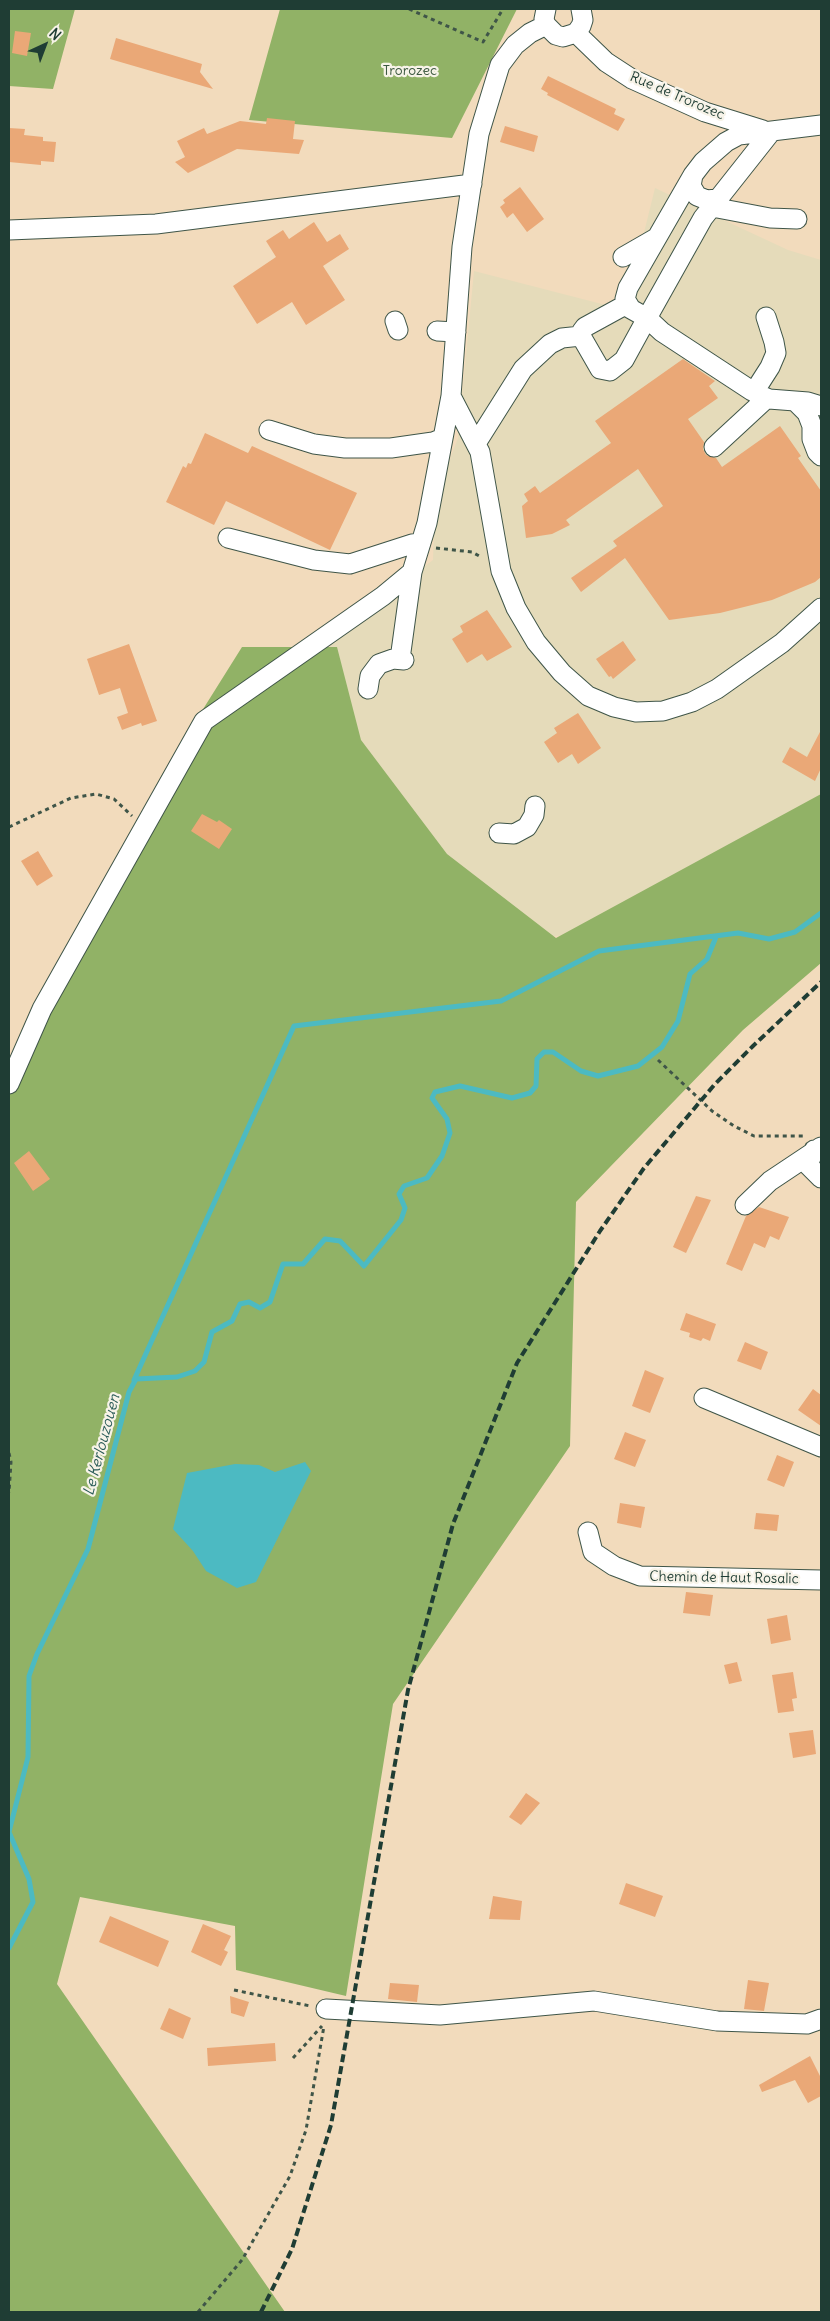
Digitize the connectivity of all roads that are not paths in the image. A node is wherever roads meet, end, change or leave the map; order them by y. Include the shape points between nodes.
1 (581, 9) edge
2 (546, 17) edge
3 (576, 33) junction
4 (821, 125) edge
5 (771, 132) junction
6 (693, 175) junction
7 (472, 184) junction
8 (715, 203) junction
9 (797, 219) dead end
10 (9, 230) edge
11 (657, 237) junction
12 (622, 257) dead end
13 (627, 304) junction
14 (766, 317) dead end
15 (647, 318) junction
16 (437, 332) dead end
17 (456, 332) junction
18 (581, 336) junction
19 (760, 395) junction
20 (821, 395) edge
21 (451, 396) junction
22 (796, 402) junction
23 (821, 406) edge
24 (269, 430) dead end
25 (443, 438) junction
26 (476, 442) junction
27 (714, 447) dead end
28 (821, 456) edge
29 (228, 538) dead end
30 (421, 543) junction
31 (412, 572) junction
32 (821, 609) edge
33 (368, 689) dead end
34 (535, 806) dead end
35 (498, 833) dead end
36 (9, 1084) edge
37 (817, 1148) edge
38 (821, 1178) edge
39 (746, 1205) dead end
40 (704, 1398) dead end
41 (821, 1447) edge
42 (588, 1532) dead end
43 (821, 1580) edge
44 (326, 2009) road end
45 (821, 2019) edge

1 - 3 street via 583,20
2 - 3 street via 556,35
2 - 7 street via 515,45 500,65 479,134
3 - 5 street, Rue de Trorozec via 606,62 632,79 705,112
4 - 5 street, Rue de Trorozec
5 - 6 street via 739,136 726,142
5 - 8 street
6 - 8 street via 691,186 696,196
6 - 11 street
7 - 10 street via 156,224
7 - 17 street via 462,247
8 - 9 street via 770,218
8 - 15 street via 703,218
11 - 12 street
11 - 13 street via 628,288
13 - 15 street
13 - 18 street via 585,327
14 - 19 street via 776,354
15 - 18 street via 624,360 610,371 600,369
15 - 19 street via 662,332
16 - 17 street
17 - 21 street
18 - 26 street via 559,332 523,369
19 - 22 street
19 - 27 street
20 - 22 street
21 - 25 street
21 - 26 street
22 - 23 street
22 - 28 street via 806,412
24 - 25 street via 314,444 345,448 390,448
25 - 30 street
26 - 32 street via 500,566 516,608 536,642 562,673 588,696 636,712 663,711 692,702 717,689 782,643
29 - 30 street via 314,560 350,564
30 - 31 street
31 - 33 street via 402,660 393,659 379,664 370,676
31 - 36 street via 383,596 204,721 42,1008
34 - 35 street via 527,827 514,834
37 - 38 street via 808,1165
37 - 39 street via 770,1181
40 - 41 street
42 - 43 street, Chemin de Haut Rosalic via 593,1552 614,1566 640,1576
44 - 45 street via 440,2015 594,2001 717,2021 807,2024

